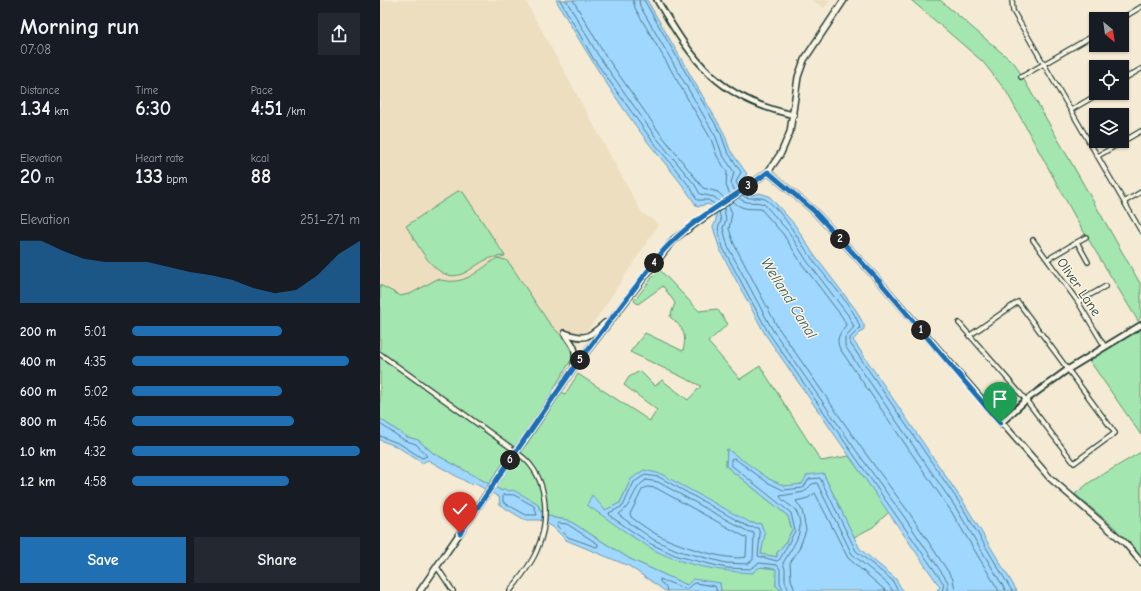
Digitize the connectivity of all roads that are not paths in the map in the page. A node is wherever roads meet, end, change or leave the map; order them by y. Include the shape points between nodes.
1 (657, 0) edge
2 (844, 0) edge
3 (1012, 0) edge
4 (1141, 7) edge
5 (1129, 14) edge
6 (1089, 38) edge
7 (1044, 64) junction
8 (1141, 69) edge
9 (1129, 76) edge
10 (1021, 77) dead end
11 (1089, 99) edge
12 (1071, 110) junction
13 (794, 116) junction
14 (1141, 131) edge
15 (1098, 156) junction
16 (768, 172) junction
17 (1141, 192) edge
18 (1124, 202) junction
19 (1141, 231) edge
20 (1086, 237) dead end
21 (1033, 240) dead end
22 (1077, 242) junction
23 (1048, 259) junction
24 (1088, 262) dead end
25 (1106, 286) dead end
26 (1078, 302) junction
27 (614, 315) junction
28 (960, 323) dead end
29 (1141, 325) edge
30 (969, 336) junction
31 (1105, 347) junction
32 (380, 354) edge
33 (573, 369) junction
34 (1067, 370) junction
35 (1026, 400) junction
36 (1000, 423) junction
37 (1141, 562) edge
38 (437, 567) junction
39 (420, 591) edge
40 (453, 591) edge
41 (510, 591) edge

1 - 13 street via 679,37 707,72 737,95 762,107
2 - 13 main road via 804,60 798,77
3 - 7 street via 1013,11
4 - 5 street
6 - 7 street
7 - 10 street
7 - 12 street
8 - 9 street
11 - 12 street
12 - 15 street
13 - 16 main road via 786,143
14 - 15 street
15 - 18 street
16 - 27 main road via 674,239
16 - 36 main road via 813,210 844,243
17 - 18 street
18 - 19 street
20 - 22 street
21 - 23 street, Oliver Lane
22 - 23 street
22 - 24 street
23 - 26 street, Oliver Lane
25 - 26 street
26 - 31 street, Oliver Lane
27 - 33 main road
27 - 33 main road via 586,338 565,333 575,347
28 - 30 street
29 - 31 street
30 - 34 street via 1018,302
30 - 35 street
31 - 34 street
32 - 41 street via 510,447 528,462 540,482 546,509 544,531 537,551
33 - 38 main road, bridge
34 - 35 street
34 - 35 street via 1116,433 1074,463
35 - 36 street
36 - 37 main road via 1050,478 1125,543
38 - 39 main road
38 - 40 street

